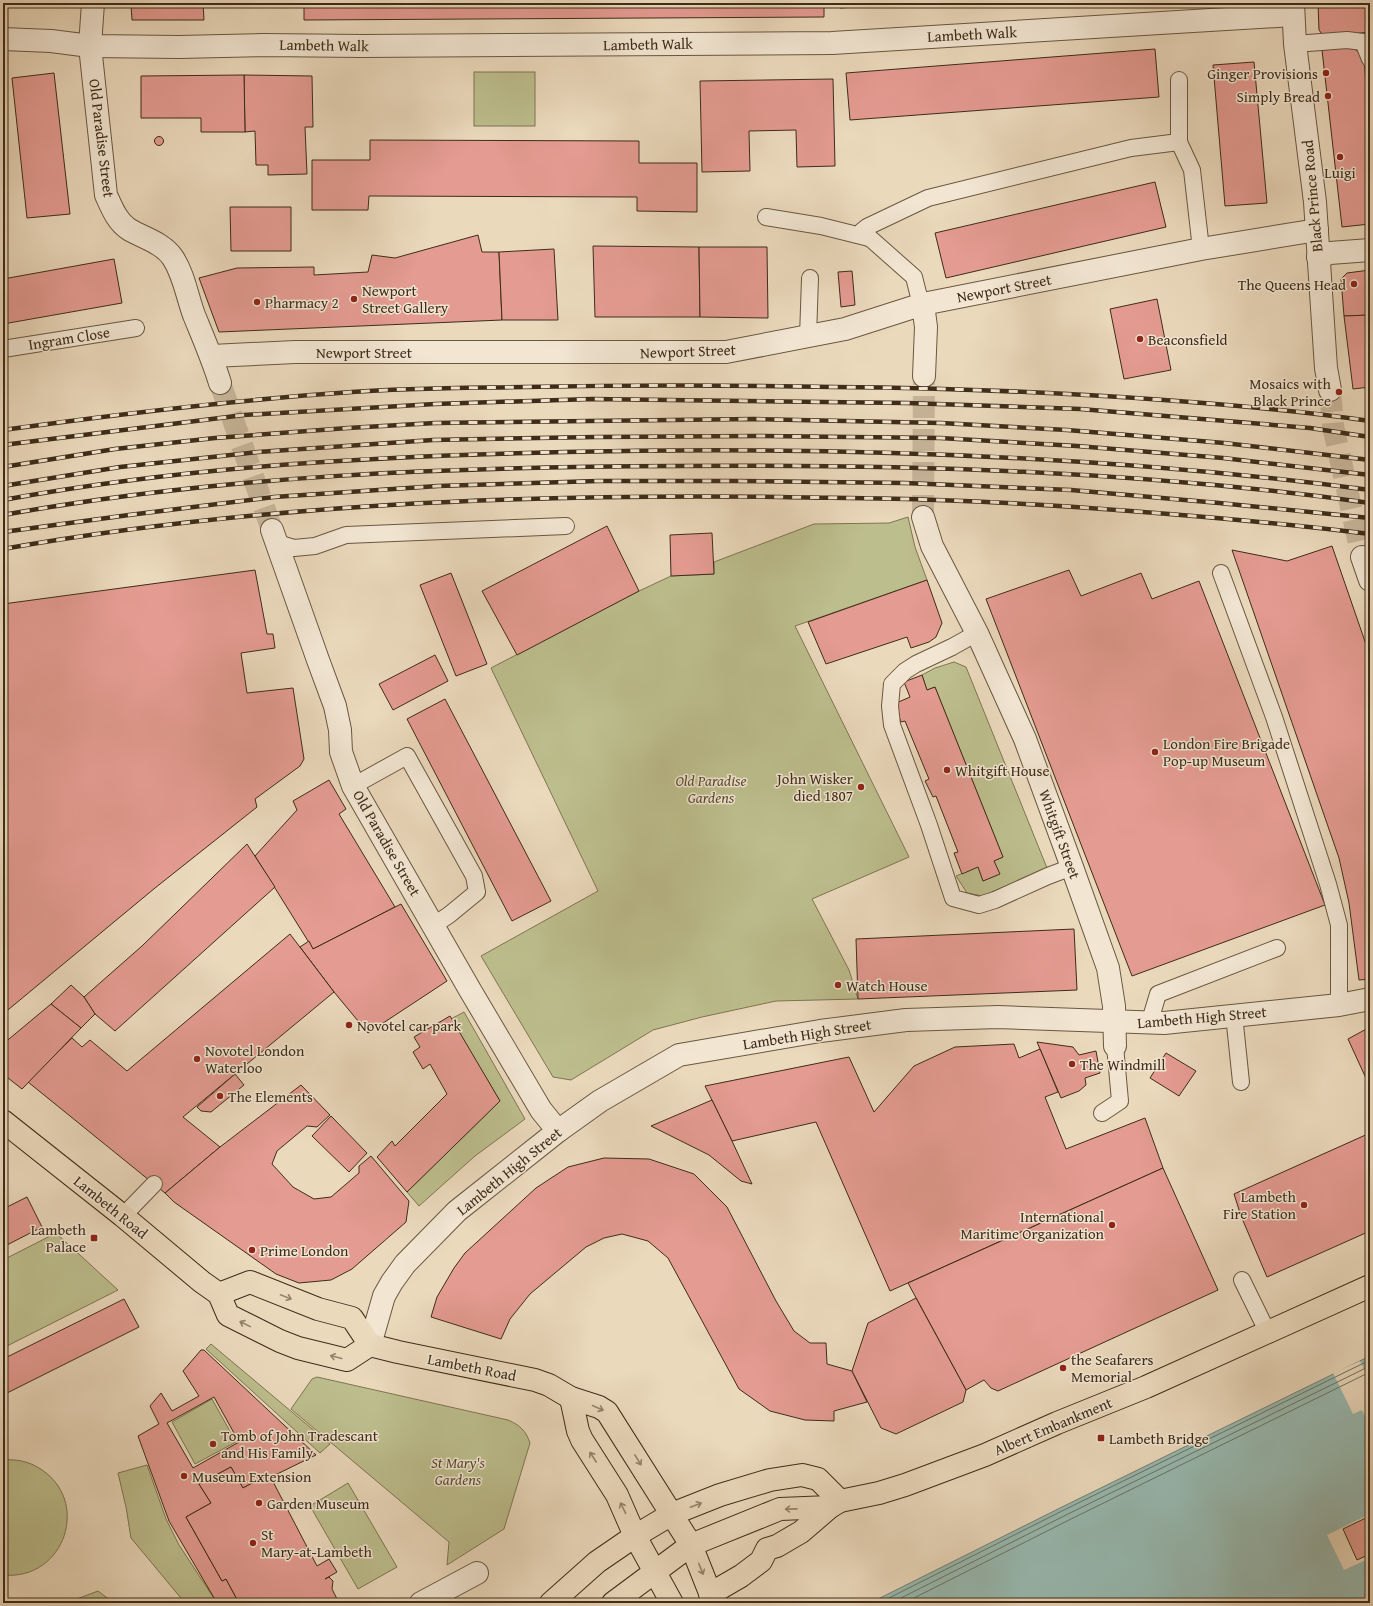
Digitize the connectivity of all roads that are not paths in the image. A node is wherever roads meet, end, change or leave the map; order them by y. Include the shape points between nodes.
1 (93, 3) edge
2 (1293, 9) edge
3 (3, 39) edge
4 (1295, 44) junction
5 (90, 46) junction
6 (1370, 59) edge
7 (1179, 80) dead end
8 (1179, 142) junction
9 (766, 217) dead end
10 (1317, 230) junction
11 (869, 238) junction
12 (1201, 249) junction
13 (1370, 250) edge
14 (1318, 257) junction
15 (810, 278) dead end
16 (922, 304) junction
17 (136, 328) dead end
18 (808, 337) junction
19 (3, 349) edge
20 (212, 356) junction
21 (924, 376) tunnel mouth
22 (220, 383) tunnel mouth
23 (1330, 390) tunnel mouth
24 (923, 517) tunnel mouth
25 (566, 526) dead end
26 (275, 536) joint
27 (1362, 557) tunnel mouth
28 (1221, 573) dead end
29 (1370, 580) edge
30 (977, 633) junction
31 (353, 786) junction
32 (1072, 867) junction
33 (434, 925) junction
34 (1277, 948) dead end
35 (1370, 999) edge
36 (1339, 1005) junction
37 (1234, 1015) junction
38 (1115, 1022) junction
39 (1149, 1024) junction
40 (1115, 1046) joint
41 (1240, 1082) dead end
42 (1102, 1113) dead end
43 (3, 1121) edge
44 (558, 1131) junction
45 (154, 1184) dead end
46 (123, 1216) junction
47 (1242, 1280) dead end
48 (1370, 1286) edge
49 (219, 1294) junction
50 (1268, 1333) junction
51 (370, 1345) junction
52 (571, 1398) junction
53 (835, 1504) junction
54 (672, 1514) junction
55 (634, 1536) junction
56 (691, 1545) junction
57 (655, 1572) junction
58 (478, 1573) dead end
59 (712, 1598) edge
60 (421, 1603) edge
61 (551, 1603) edge
62 (613, 1603) edge
63 (672, 1603) edge

1 - 5 street, Old Paradise Street
2 - 4 street, Black Prince Road
2 - 5 street, Lambeth Walk via 832,43
3 - 5 street, Lambeth Walk
4 - 6 lane via 1347,40 1363,42
4 - 10 street, Black Prince Road
5 - 20 street, Old Paradise Street via 106,195 115,216 129,230 158,244 172,257 183,278 194,314
7 - 8 lane
8 - 11 lane via 1131,148 928,198 867,227 862,231
8 - 12 lane via 1192,170
9 - 11 lane via 821,226
10 - 12 street, Newport Street
10 - 14 street, Black Prince Road
11 - 16 lane via 914,277
12 - 16 street, Newport Street
13 - 14 street via 1330,253
14 - 23 street, Black Prince Road via 1326,368
15 - 18 lane
16 - 18 street, Newport Street via 845,329
16 - 21 street via 926,327
17 - 19 lane, Ingram Close
18 - 20 street, Newport Street via 726,352 296,352
20 - 22 street, Old Paradise Street
24 - 30 street, Whitgift Street via 932,546
25 - 26 lane via 346,535 314,546 294,548
26 - 31 street, Old Paradise Street via 335,706 341,752
27 - 29 street
28 - 36 lane via 1274,717 1328,884 1339,925
30 - 32 street, Whitgift Street via 1025,739
30 - 32 lane via 904,671 892,684 890,706 892,725 953,898 979,904 995,900
31 - 33 street, Old Paradise Street
31 - 33 lane via 407,756 474,876 476,892
32 - 38 street, Whitgift Street via 1108,968
33 - 44 street, Old Paradise Street via 538,1103
34 - 39 lane via 1158,994
35 - 36 street, Lambeth High Street
36 - 37 street, Lambeth High Street
37 - 39 street, Lambeth High Street
37 - 41 lane
38 - 39 street, Lambeth High Street
38 - 40 street, Whitgift Street
38 - 44 street, Lambeth High Street via 998,1017 906,1020 820,1031 679,1055 609,1095
40 - 42 lane, Whitgift Street via 1120,1101
43 - 46 main road, Lambeth Road
44 - 51 street, Lambeth High Street via 457,1211 405,1264 384,1296
45 - 46 lane
46 - 49 main road, Lambeth Road
47 - 50 lane
48 - 50 main road, Albert Embankment
49 -> 51 main road via 250,1282 318,1309 352,1318
51 -> 49 main road via 347,1360 280,1342 228,1315
50 - 53 main road, Albert Embankment via 985,1455 905,1485
51 - 52 main road, Lambeth Road via 535,1380
52 -> 54 main road, Lambeth Road via 607,1412
55 -> 52 main road via 617,1495 582,1440
54 -> 53 main road via 743,1488 770,1480 802,1475 818,1479
53 -> 56 main road, Albert Embankment via 780,1509
53 - 59 main road via 800,1532 767,1550 761,1561
54 - 55 main road
54 - 56 main road, Lambeth Road
55 - 57 main road
55 - 61 main road via 597,1562
56 - 57 main road, Albert Embankment
56 -> 59 main road
57 - 62 main road, Albert Embankment
57 - 63 main road
58 - 60 street

